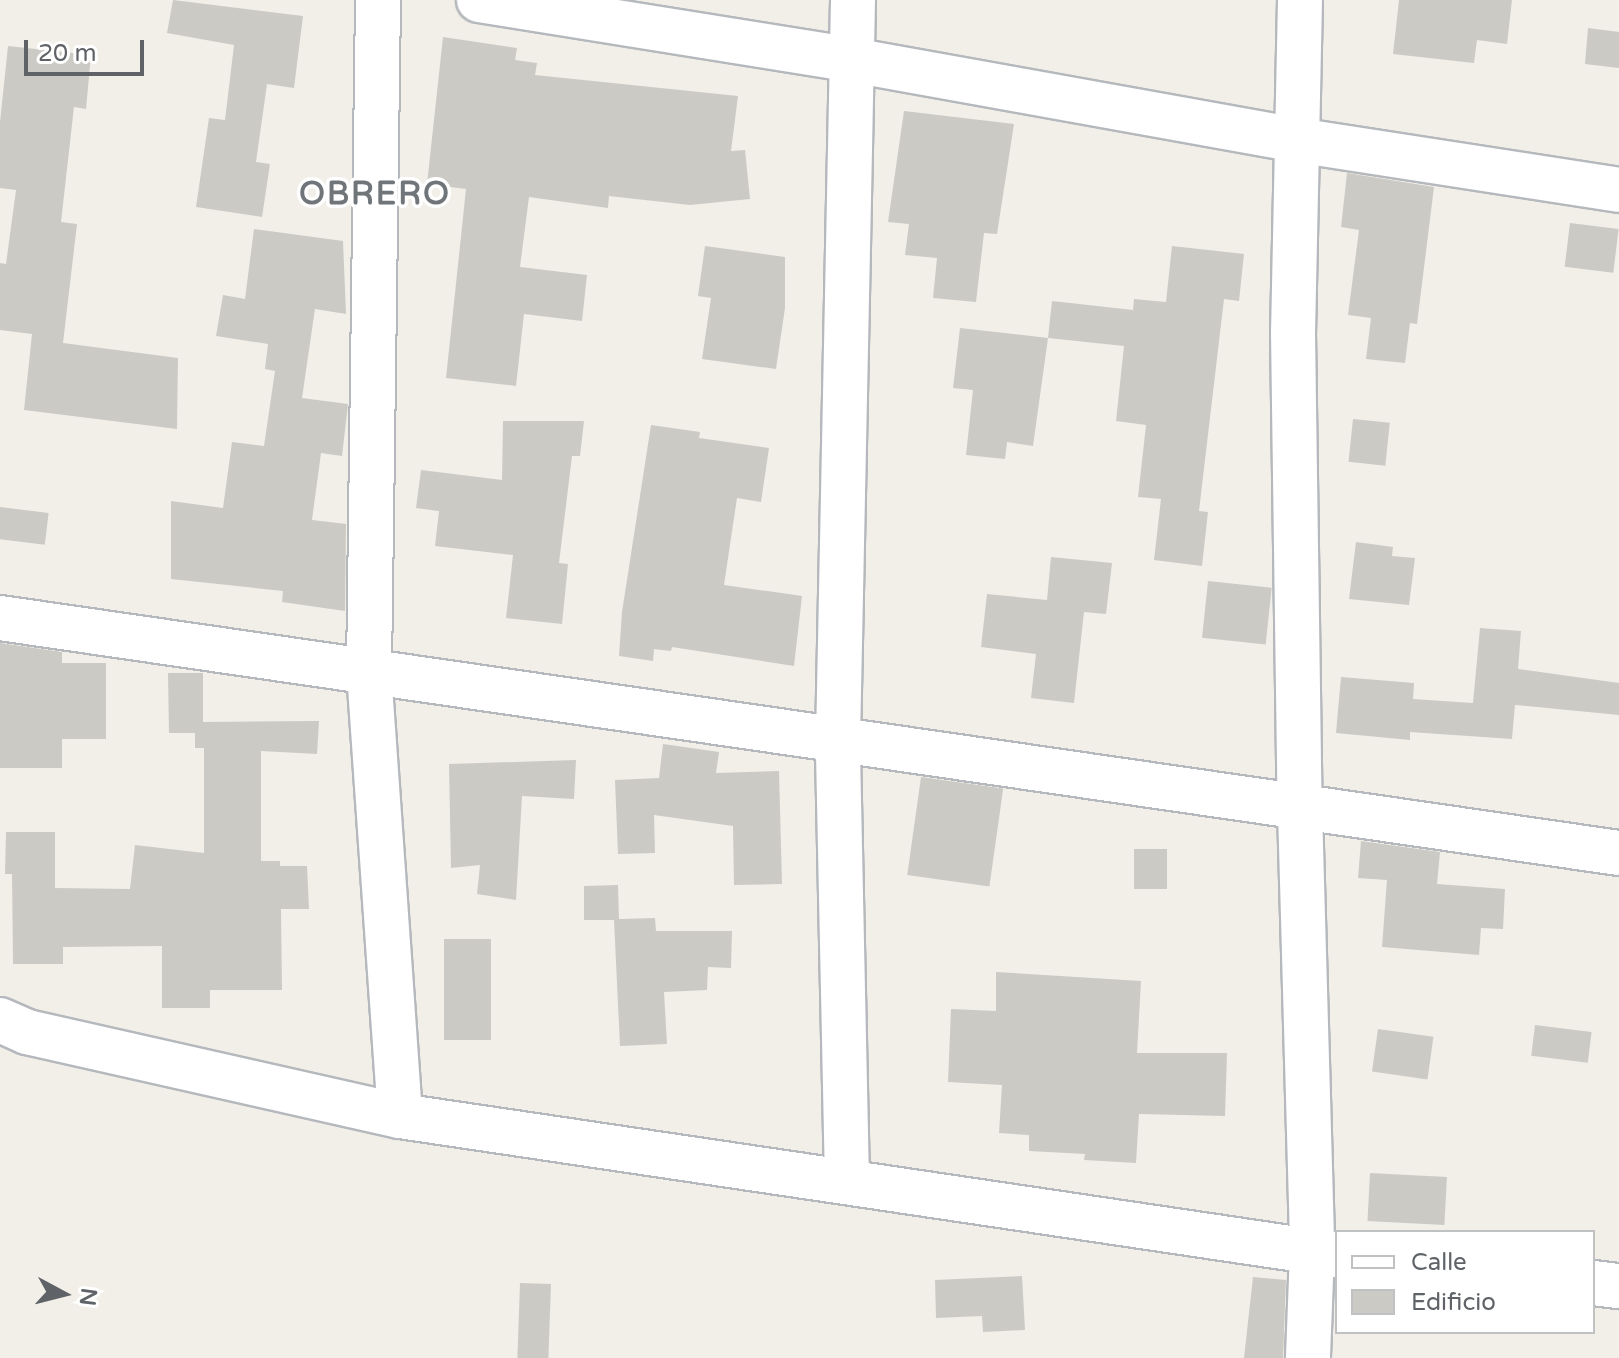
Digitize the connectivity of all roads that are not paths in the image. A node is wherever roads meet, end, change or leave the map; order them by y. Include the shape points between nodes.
1 (378, 0) edge
2 (479, 0) edge
3 (853, 0) edge
4 (1300, 0) edge
5 (852, 60) junction
6 (1297, 140) junction
7 (1619, 190) edge
8 (0, 618) edge
9 (369, 672) junction
10 (838, 741) junction
11 (1300, 810) junction
12 (1619, 853) edge
13 (0, 1020) edge
14 (400, 1116) junction
15 (847, 1182) junction
16 (1324, 1253) edge
17 (1595, 1283) edge
18 (1619, 1286) edge
19 (1308, 1358) edge

1 - 9 street
2 - 5 street
3 - 5 street
4 - 6 street
5 - 6 street
5 - 10 street
6 - 7 street
6 - 11 street via 1293,332
8 - 9 street
9 - 10 street
9 - 14 street
10 - 11 street
10 - 15 street
11 - 12 street
11 - 16 street
13 - 14 street via 27,1032
14 - 15 street
15 - 16 street
16 - 19 street
17 - 18 street

